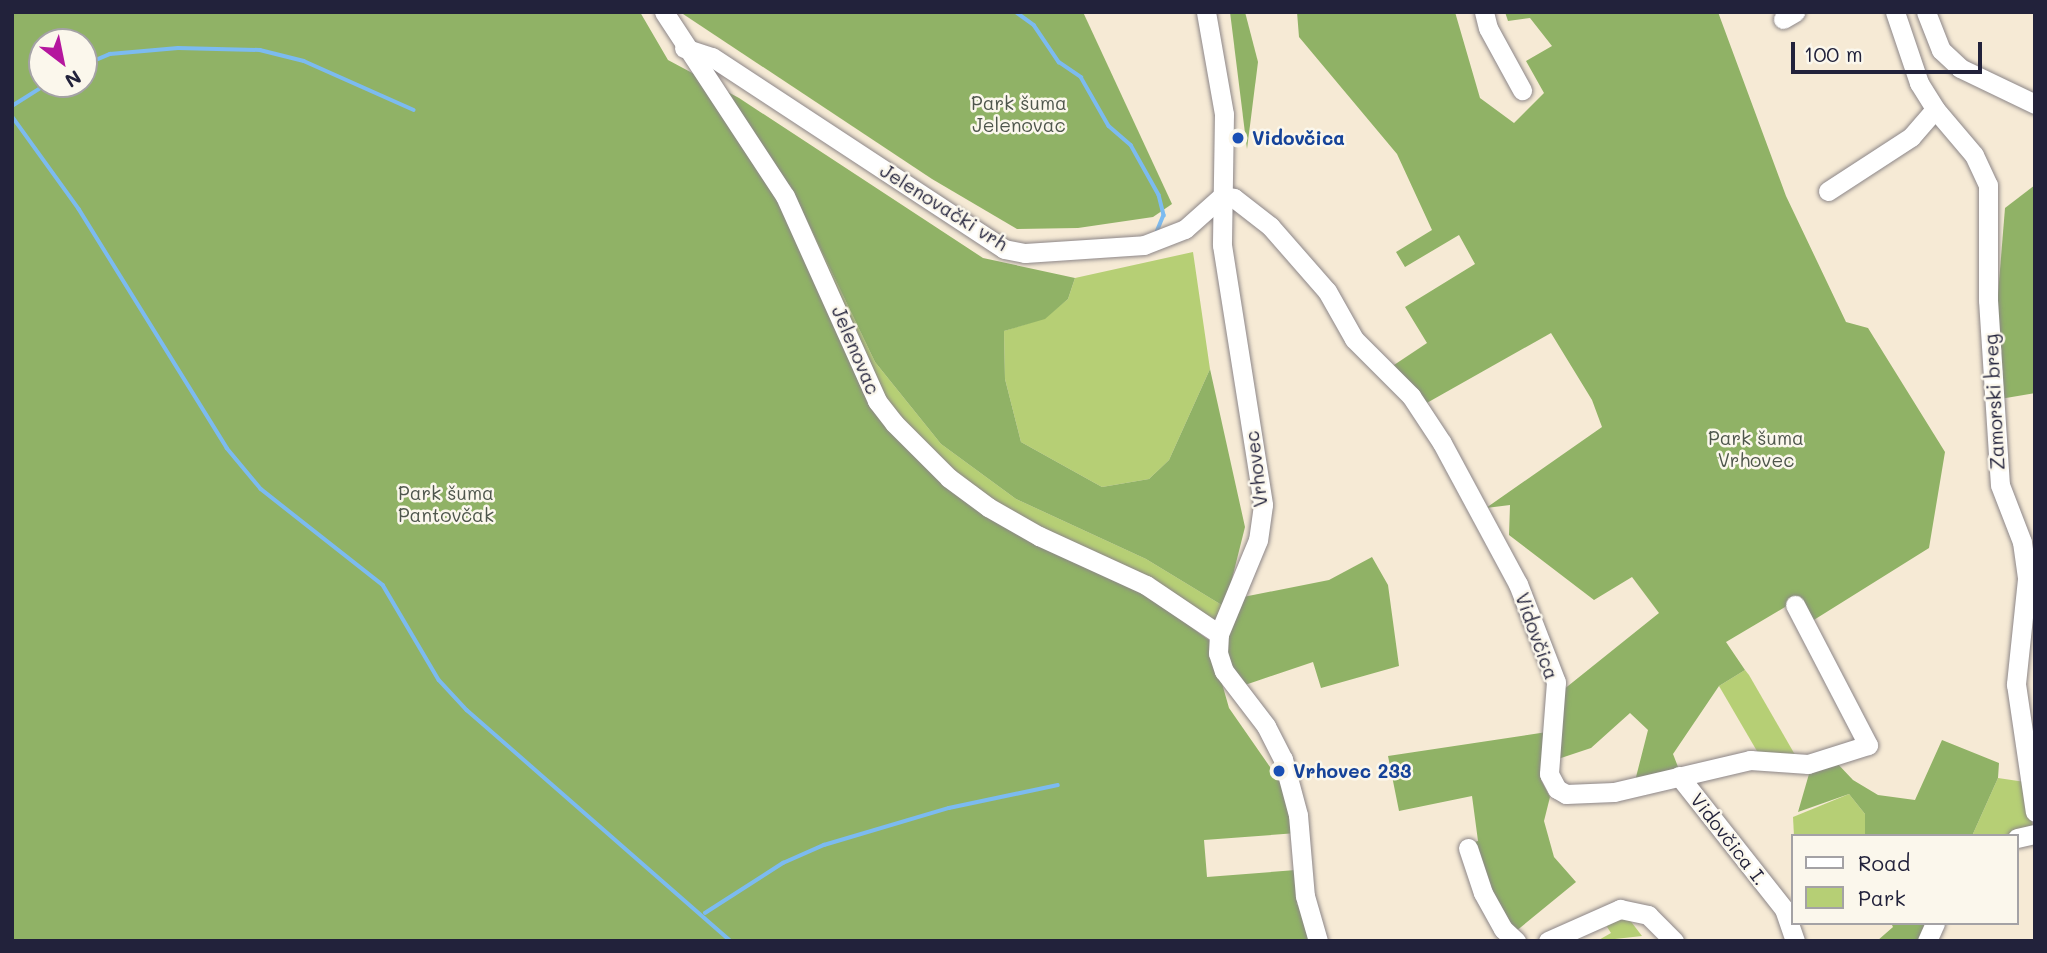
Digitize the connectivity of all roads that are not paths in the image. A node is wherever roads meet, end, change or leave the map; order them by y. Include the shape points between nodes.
1 (664, 12) edge
2 (1206, 12) edge
3 (1484, 12) edge
4 (1895, 12) edge
5 (1926, 12) edge
6 (684, 48) junction
7 (1521, 90) dead end
8 (2035, 104) edge
9 (1935, 109) junction
10 (1828, 191) dead end
11 (1222, 196) junction
12 (1795, 605) dead end
13 (1219, 634) junction
14 (1679, 776) junction
15 (2035, 812) edge
16 (1468, 848) dead end
17 (1934, 925) edge
18 (1318, 941) edge
19 (1516, 941) edge
20 (1548, 941) edge
21 (1674, 941) edge
22 (1795, 941) edge
23 (1927, 941) edge

1 - 6 street, Jelenovac
2 - 11 street, Vrhovec via 1224,114
3 - 7 street
4 - 9 street, Zamorski breg via 1919,83
5 - 8 street via 1941,50 1960,68
6 - 11 street, Jelenovački vrh via 712,57 1004,249 1025,253 1144,245 1185,229
6 - 13 street, Jelenovac via 785,196 877,401 894,423 949,478 988,507 1146,585
9 - 10 street via 1911,137
9 - 15 street, Zamorski breg via 1974,155 1988,185 1988,300 2000,485 2022,541 2027,579 2016,684
11 - 13 street, Vrhovec via 1222,245 1263,505 1258,540
11 - 14 street, Vidovčica via 1234,198 1270,226 1328,291 1354,339 1410,396 1442,443 1518,584 1552,667 1556,682 1552,782 1566,794 1585,795
12 - 14 street, Vidovčica via 1868,745 1808,764 1750,760
13 - 18 street via 1224,671 1266,726 1292,786 1306,896
14 - 22 street, Vidovčica I. via 1784,909
16 - 19 street via 1483,893 1503,929
17 - 23 street
20 - 21 street via 1620,909 1648,915

